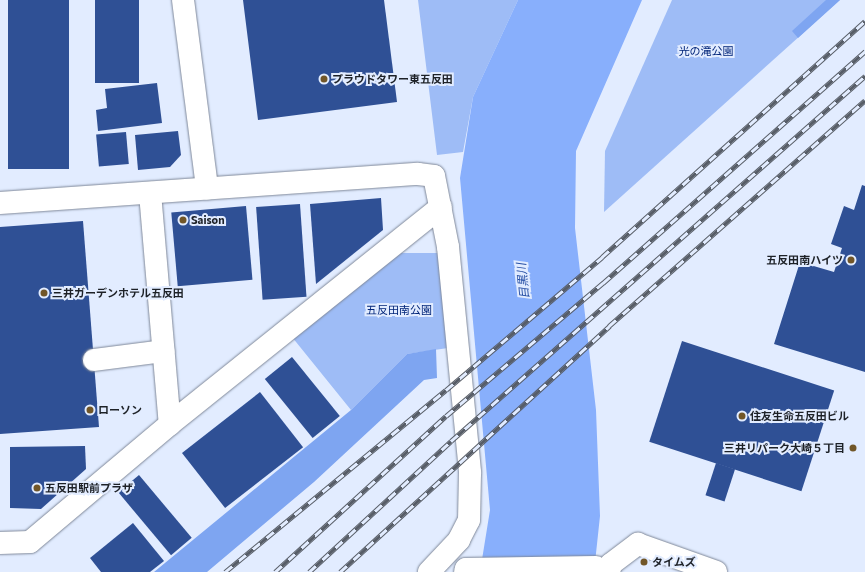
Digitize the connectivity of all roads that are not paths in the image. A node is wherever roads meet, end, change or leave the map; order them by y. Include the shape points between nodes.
1 (183, 0) edge
2 (207, 188) junction
3 (150, 192) junction
4 (0, 203) edge
5 (441, 207) junction
6 (163, 351) junction
7 (94, 360) dead end
8 (170, 424) junction
9 (0, 542) edge
10 (603, 569) edge
11 (429, 572) edge
12 (465, 572) edge
13 (716, 572) edge

1 - 2 street
2 - 3 street
2 - 5 street via 418,174 434,176
3 - 4 street
3 - 6 street
5 - 8 street
5 - 11 street via 460,358 470,489 468,520 459,540
6 - 7 street
6 - 8 street
8 - 9 street via 30,542
10 - 12 street via 466,569
10 - 13 street via 638,544

